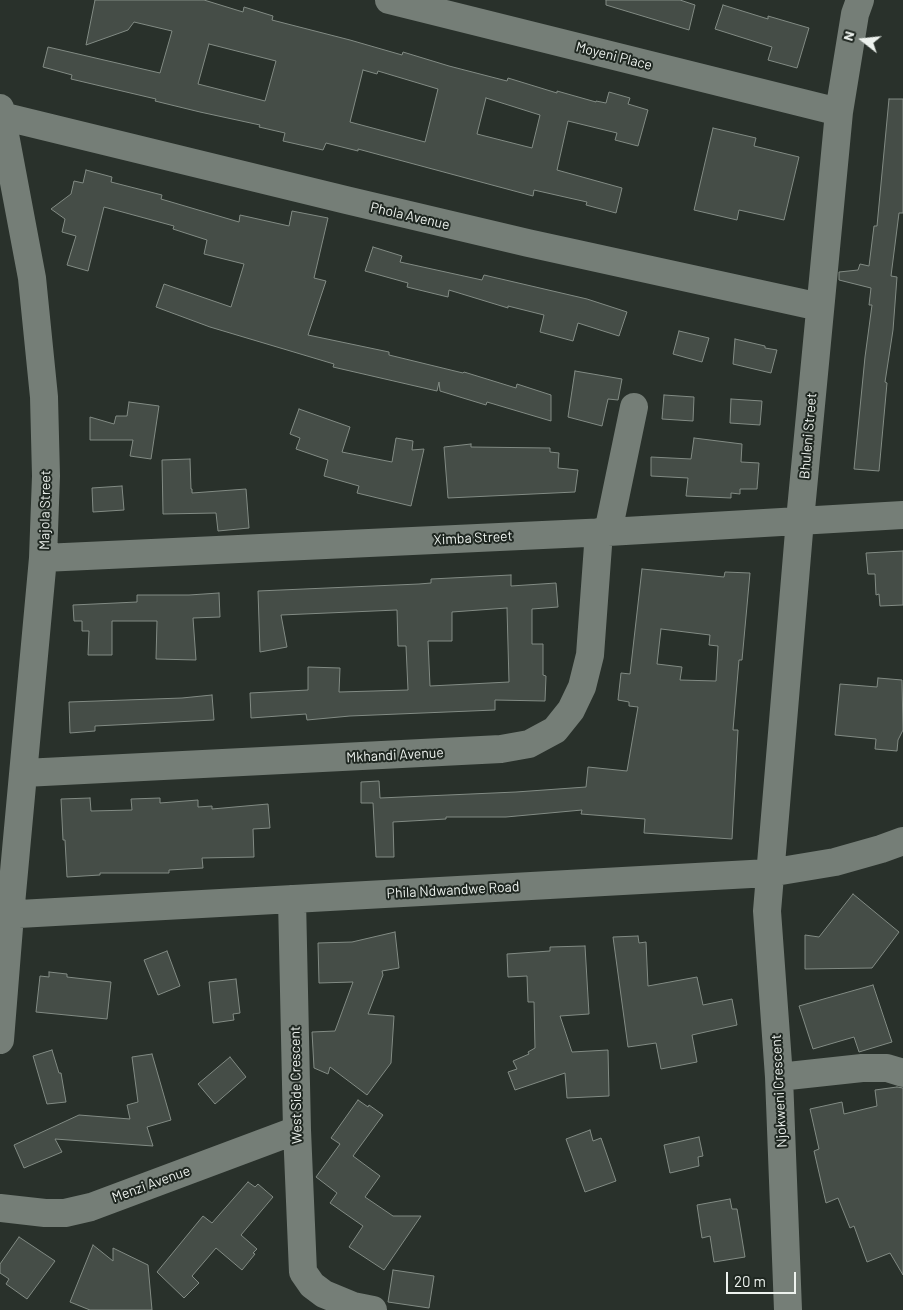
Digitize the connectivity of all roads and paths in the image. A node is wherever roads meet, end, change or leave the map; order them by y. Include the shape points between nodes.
1 (389, 0) edge
2 (860, 0) edge
3 (1, 112) edge
4 (839, 112) junction
5 (820, 307) junction
6 (634, 406) dead end
7 (903, 515) edge
8 (800, 520) junction
9 (603, 532) junction
10 (43, 558) junction
11 (24, 773) junction
12 (903, 841) edge
13 (769, 873) junction
14 (292, 899) junction
15 (5, 915) edge
16 (0, 1040) edge
17 (903, 1073) edge
18 (779, 1078) junction
19 (297, 1130) junction
20 (0, 1208) edge
21 (373, 1310) edge
22 (788, 1310) edge

1 - 4 street, Moyeni Place
2 - 4 street, Bhuleni Street
3 - 5 street, Phola Avenue via 346,200
3 - 10 street, Majola Street via 32,278 39,335 46,434
4 - 5 street, Bhuleni Street
5 - 8 street, Bhuleni Street
6 - 9 street, Mkhandi Avenue
7 - 8 street, Ximba Street
8 - 9 street, Ximba Street
8 - 13 street, Bhuleni Street
9 - 10 street, Ximba Street
9 - 11 street, Mkhandi Avenue via 590,655 582,687 571,710 555,730 529,744 501,749
10 - 11 street, Majola Street
11 - 15 street, Majola Street
12 - 13 street, Phila Ndwandwe Road via 835,862
13 - 14 street, Phila Ndwandwe Road
13 - 18 street, Njokweni Crescent via 766,911
14 - 15 street, Phila Ndwandwe Road
14 - 19 street, West Side Crescent
15 - 16 street, Majola Street
17 - 18 street via 887,1068 862,1068
18 - 22 street, Njokweni Crescent
19 - 20 street, Menzi Avenue via 90,1207 65,1213
19 - 21 street, West Side Crescent via 304,1272 312,1285 324,1294

